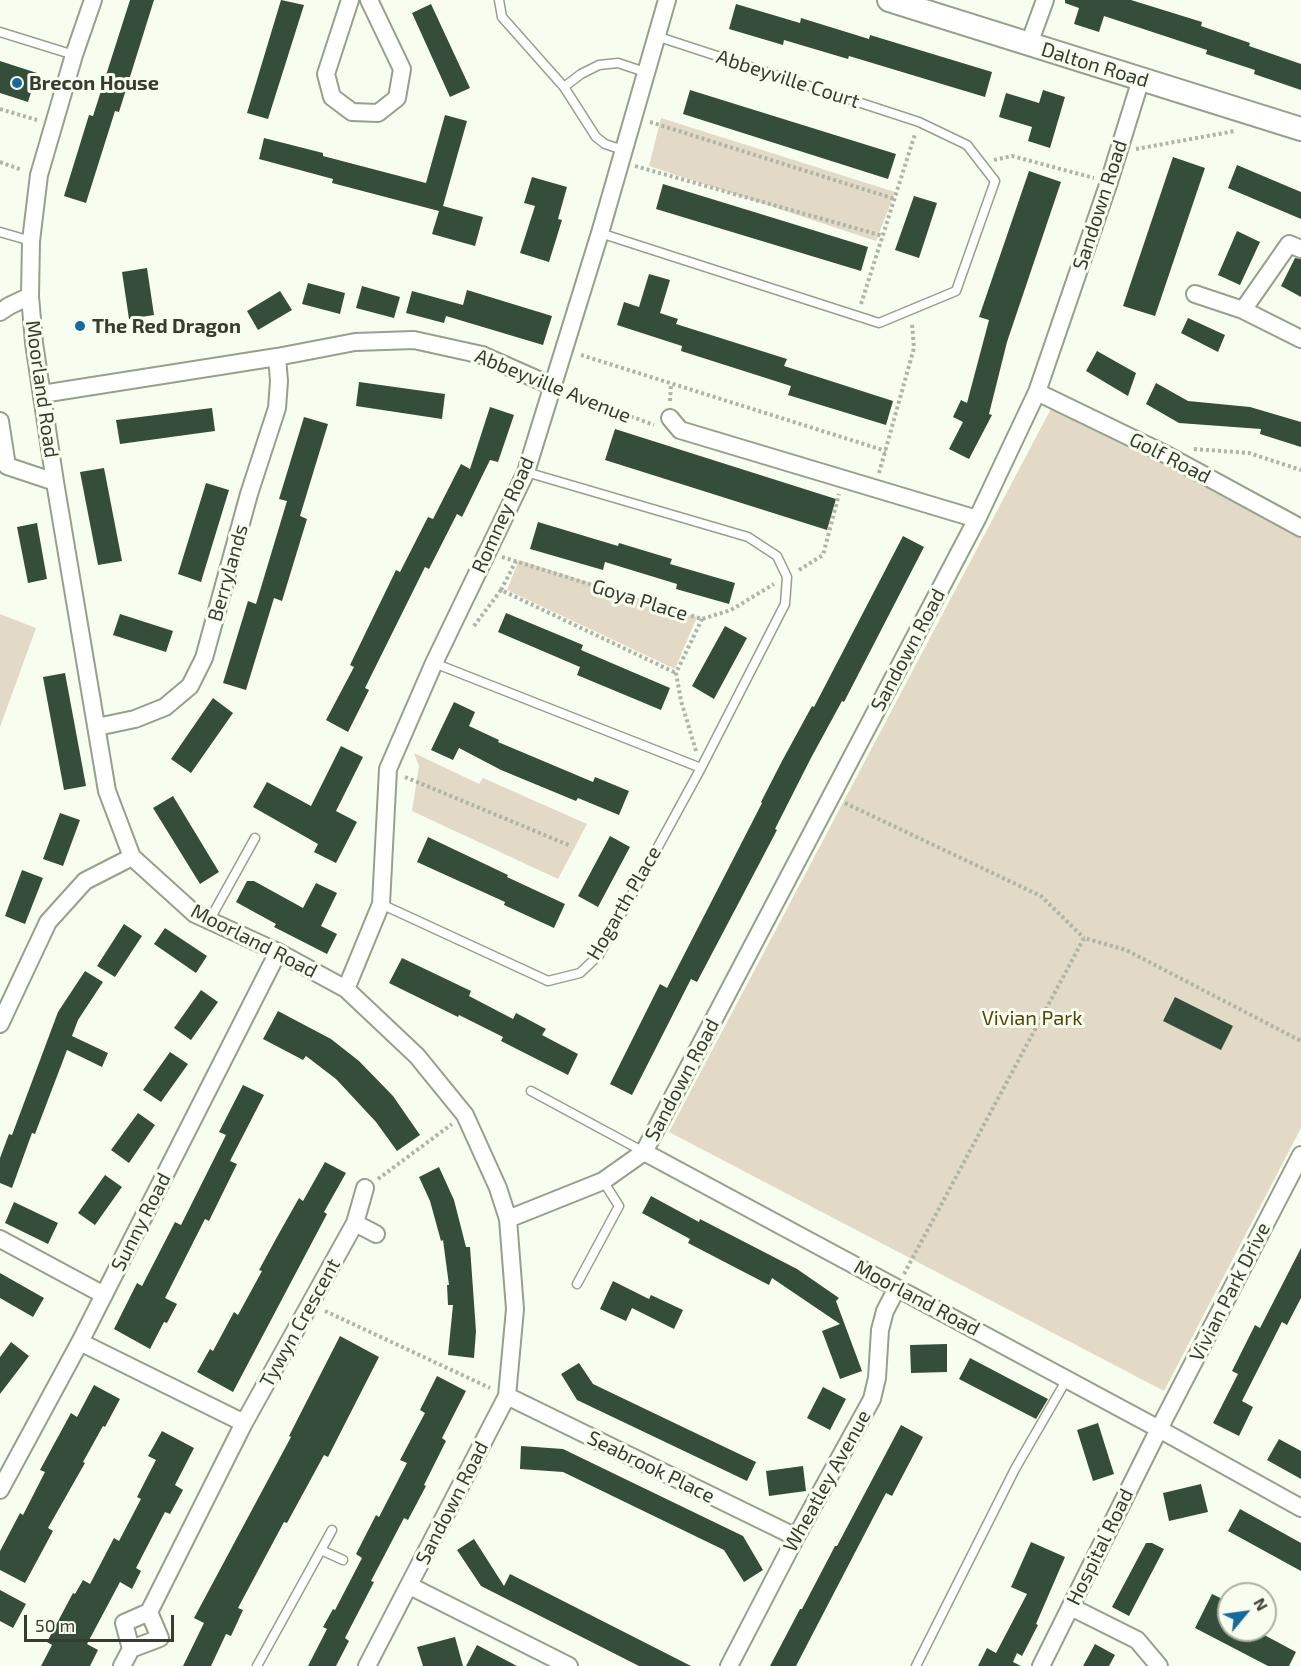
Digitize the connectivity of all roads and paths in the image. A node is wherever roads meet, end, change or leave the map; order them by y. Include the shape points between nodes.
1 (93, 0) edge
2 (350, 0) edge
3 (369, 0) edge
4 (499, 0) edge
5 (667, 0) edge
6 (889, 0) edge
7 (1045, 0) edge
8 (0, 32) edge
9 (656, 36) junction
10 (1029, 44) junction
11 (74, 55) junction
12 (645, 72) junction
13 (1141, 79) junction
14 (564, 87) junction
15 (0, 109) edge
16 (632, 116) junction
17 (1258, 116) junction
18 (919, 122) junction
19 (55, 126) junction
20 (1301, 129) edge
21 (1119, 148) junction
22 (621, 156) junction
23 (981, 163) junction
24 (1109, 182) junction
25 (894, 199) junction
26 (0, 232) edge
27 (600, 233) junction
28 (883, 236) junction
29 (31, 241) junction
30 (1301, 249) edge
31 (1196, 294) dead end
32 (30, 296) junction
33 (1243, 309) junction
34 (910, 310) junction
35 (0, 312) edge
36 (857, 316) junction
37 (1301, 339) edge
38 (564, 348) junction
39 (277, 357) junction
40 (552, 386) junction
41 (1037, 392) junction
42 (42, 394) junction
43 (670, 417) joint
44 (0, 421) edge
45 (886, 451) junction
46 (1165, 454) junction
47 (4, 466) edge
48 (1301, 470) edge
49 (526, 472) junction
50 (843, 479) junction
51 (55, 482) junction
52 (875, 488) junction
53 (977, 519) junction
54 (1301, 528) edge
55 (487, 552) junction
56 (516, 561) junction
57 (787, 577) junction
58 (501, 590) junction
59 (702, 619) junction
60 (473, 627) dead end
61 (434, 663) junction
62 (676, 673) junction
63 (97, 727) junction
64 (701, 768) junction
65 (388, 769) junction
66 (831, 797) junction
67 (255, 838) dead end
68 (571, 846) dead end
69 (132, 857) junction
70 (381, 904) junction
71 (209, 921) junction
72 (1084, 938) junction
73 (278, 952) junction
74 (346, 989) junction
75 (0, 1024) edge
76 (1301, 1041) edge
77 (531, 1091) dead end
78 (465, 1115) junction
79 (644, 1152) junction
80 (1301, 1155) edge
81 (603, 1181) junction
82 (365, 1188) joint
83 (508, 1218) junction
84 (355, 1223) junction
85 (376, 1234) dead end
86 (0, 1239) edge
87 (577, 1284) dead end
88 (897, 1288) junction
89 (104, 1295) junction
90 (312, 1305) junction
91 (80, 1342) junction
92 (1067, 1379) junction
93 (507, 1396) junction
94 (244, 1423) junction
95 (1159, 1429) junction
96 (0, 1490) edge
97 (1301, 1508) edge
98 (332, 1530) dead end
99 (796, 1538) junction
100 (321, 1550) junction
101 (343, 1560) dead end
102 (410, 1586) junction
103 (1071, 1607) junction
104 (149, 1612) junction
105 (131, 1650) junction
106 (122, 1666) edge
107 (257, 1666) edge
108 (367, 1666) edge
109 (569, 1666) edge
110 (729, 1666) edge
111 (916, 1666) edge
112 (1041, 1666) edge
113 (1159, 1666) edge

1 - 11 street, Moorland Road
2 - 3 street via 326,74 332,97 352,112 378,113 397,98 402,69
4 - 14 lane via 502,17
5 - 9 street, Romney Road
6 - 10 street, Dalton Road
7 - 10 street
8 - 11 lane
9 - 12 street, Romney Road
9 - 18 lane, Abbeyville Court
10 - 13 street, Dalton Road
11 - 19 street, Moorland Road
12 - 14 lane via 618,63 599,65
12 - 16 street, Romney Road
13 - 17 street, Dalton Road
13 - 21 street, Sandown Road
14 - 22 lane via 596,137
15 - 19 path
16 - 22 street, Romney Road
16 - 25 path
17 - 20 street, Dalton Road
17 - 21 path via 1239,130 1134,150
18 - 23 lane, Abbeyville Court via 967,145
18 - 25 path
19 - 29 street, Moorland Road via 39,176
21 - 24 street, Sandown Road
22 - 27 street, Romney Road
22 - 28 path
23 - 24 path via 1012,156
23 - 34 lane, Abbeyville Court via 995,181 956,291
24 - 41 street, Sandown Road
25 - 28 path
26 - 29 lane
27 - 36 lane, Abbeyville Court
27 - 38 street, Romney Road
28 - 36 path
29 - 32 street, Moorland Road
30 - 33 street via 1290,244
31 - 33 street
32 - 35 street, Moorland Road
32 - 42 street, Moorland Road
33 - 37 street
34 - 36 lane, Abbeyville Court via 879,323
34 - 45 path via 914,348
38 - 40 street, Romney Road
38 - 45 path
39 - 40 street, Abbeyville Avenue via 355,342 414,339 482,355
39 - 42 street, Abbeyville Avenue
39 - 63 street, Berrylands via 277,408 204,658 190,686 165,707 135,720
40 - 43 path, Abbeyville Avenue via 653,426
40 - 49 street, Romney Road
41 - 46 street, Golf Road
41 - 53 street, Sandown Road
42 - 51 street, Moorland Road
43 - 50 street via 680,430
44 - 47 street, Moorland Road
45 - 52 path
46 - 48 path via 1179,448 1249,453
46 - 54 street, Golf Road
47 - 51 street, Moorland Road
49 - 55 street, Romney Road
49 - 57 lane via 748,537 777,556
50 - 52 street
50 - 57 path, Goya Place via 823,555
51 - 63 street, Moorland Road
52 - 53 street
53 - 66 street, Sandown Road
55 - 56 path, Goya Place
55 - 61 street, Romney Road
56 - 58 path
56 - 59 path, Goya Place
57 - 59 path, Goya Place via 731,610
57 - 64 lane via 785,604
58 - 60 path
58 - 62 path
59 - 62 path
61 - 64 lane
61 - 65 street, Romney Road
62 - 64 path
63 - 69 street, Moorland Road via 106,791
64 - 70 lane, Hogarth Place via 598,955 580,973 548,981
65 - 68 path
65 - 70 street, Romney Road
66 - 72 path via 1041,896
66 - 79 street, Sandown Road
67 - 71 lane
69 - 71 street, Moorland Road via 195,914
69 - 75 street via 85,881 48,922
70 - 74 street, Romney Road
71 - 73 street, Moorland Road
72 - 76 path via 1126,950
72 - 88 path
73 - 74 street, Moorland Road
73 - 89 street, Sunny Road
74 - 78 street, Moorland Road via 417,1056
77 - 79 lane, Moorland Road
78 - 82 path
78 - 83 street, Moorland Road
79 - 81 street, Sandown Road
79 - 88 street, Moorland Road
80 - 95 street, Vivian Park Drive
81 - 83 street, Sandown Road
81 - 87 lane via 619,1206
82 - 84 street, Tywyn Crescent
83 - 93 street, Sandown Road via 515,1309
84 - 85 street
84 - 90 street, Tywyn Crescent
86 - 89 street
88 - 92 street, Moorland Road
88 - 99 street, Wheatley Avenue via 880,1330 878,1378 872,1399
89 - 91 street, Sunny Road
90 - 93 path
90 - 94 street, Tywyn Crescent
91 - 94 street
91 - 96 street, Sunny Road
92 - 95 street, Moorland Road
92 - 111 lane via 1030,1442
93 - 99 street, Seabrook Place
93 - 102 street, Sandown Road
94 - 104 street, Tywyn Crescent
95 - 97 street, Moorland Road
95 - 103 street, Hospital Road
98 - 100 lane
99 - 110 street, Wheatley Avenue
100 - 101 lane
100 - 107 lane
102 - 108 street, Sandown Road
102 - 109 street
103 - 112 street, Hospital Road
103 - 113 street via 1137,1640
104 - 105 street via 124,1623
104 - 105 street via 160,1638
105 - 106 street

